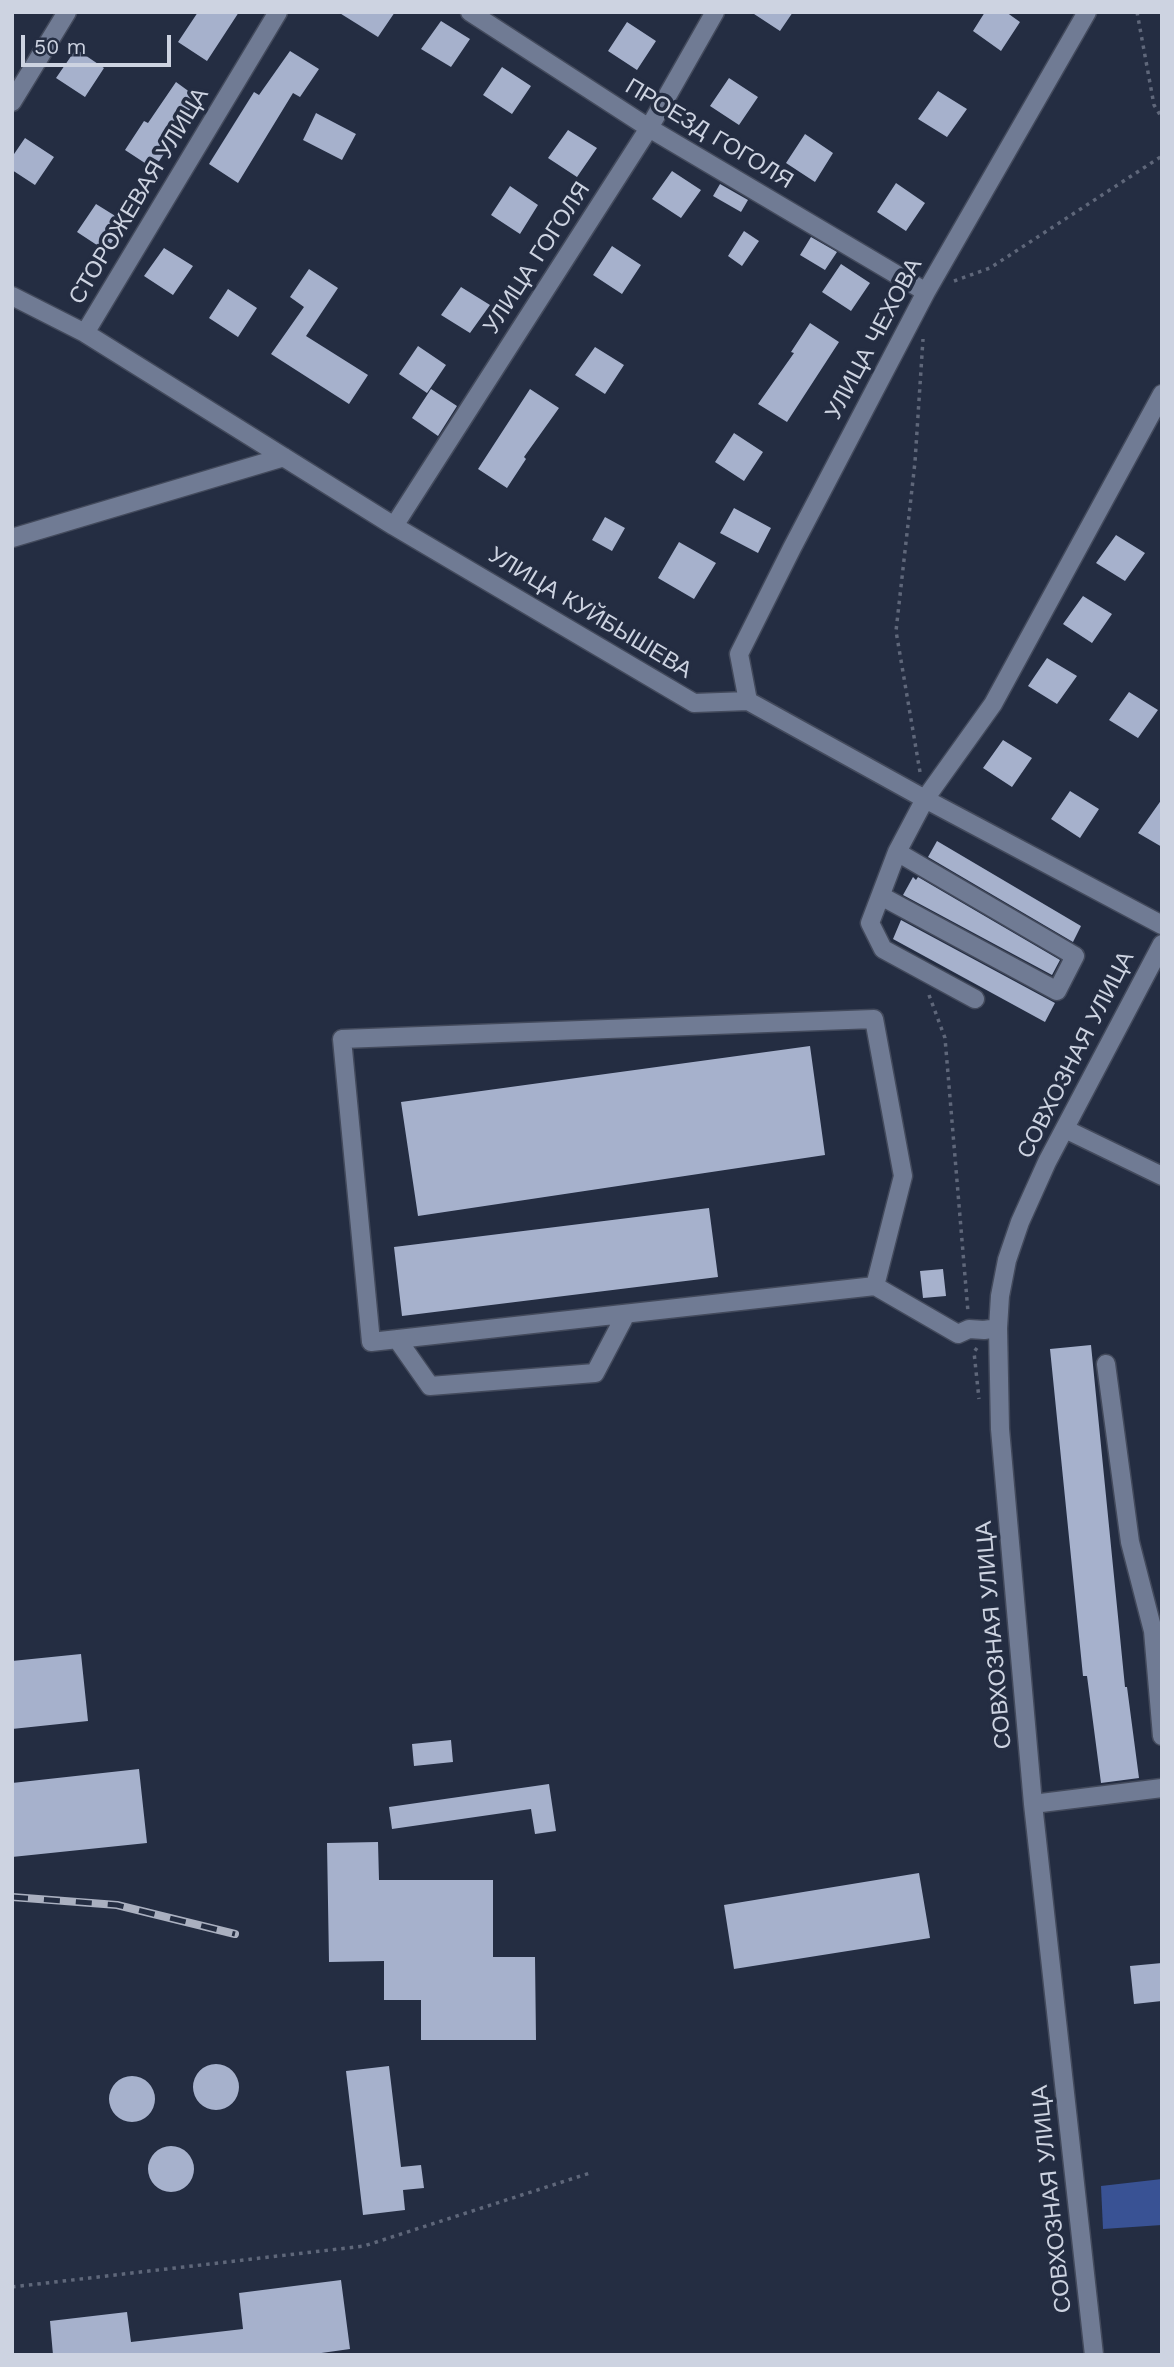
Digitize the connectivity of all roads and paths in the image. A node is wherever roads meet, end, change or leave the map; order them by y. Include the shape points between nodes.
1 (67, 12) edge
2 (278, 12) edge
3 (470, 12) edge
4 (715, 12) edge
5 (1087, 12) edge
6 (1138, 12) edge
7 (12, 102) edge
8 (1162, 118) edge
9 (649, 128) junction
10 (1162, 156) edge
11 (926, 292) junction
12 (12, 296) edge
13 (923, 331) dead end
14 (85, 333) junction
15 (1162, 394) edge
16 (284, 457) junction
17 (394, 526) junction
18 (12, 538) edge
19 (748, 701) junction
20 (925, 799) junction
21 (897, 852) junction
22 (881, 895) junction
23 (1162, 925) edge
24 (1162, 944) edge
25 (918, 966) junction
26 (975, 999) dead end
27 (1065, 1129) junction
28 (1162, 1175) edge
29 (875, 1286) junction
30 (626, 1314) junction
31 (998, 1328) junction
32 (969, 1329) junction
33 (397, 1339) junction
34 (1106, 1364) dead end
35 (1162, 1736) edge
36 (1162, 1788) edge
37 (1033, 1804) junction
38 (593, 2172) dead end
39 (12, 2287) edge
40 (1094, 2355) edge

1 - 7 street
2 - 14 street, СТОРОЖЕВАЯ УЛИЦА
3 - 9 street, ПРОЕЗД ГОГОЛЯ
4 - 9 street, УЛИЦА ГОГОЛЯ
5 - 11 street, УЛИЦА ЧЕХОВА
6 - 8 path via 1154,105
9 - 11 street, ПРОЕЗД ГОГОЛЯ
9 - 17 street, УЛИЦА ГОГОЛЯ
10 - 11 path via 989,268
11 - 19 street, УЛИЦА ЧЕХОВА via 739,654
12 - 14 street, УЛИЦА КУЙБЫШЕВА
13 - 20 path via 915,462 896,631
14 - 16 street, УЛИЦА КУЙБЫШЕВА
15 - 20 street via 993,704
16 - 17 street, УЛИЦА КУЙБЫШЕВА
16 - 18 street
17 - 19 street, УЛИЦА КУЙБЫШЕВА via 694,703
19 - 20 street
20 - 21 street
20 - 23 street
21 - 22 street
21 - 22 street via 1074,956 1056,991
22 - 25 street via 870,923 883,949
24 - 27 street, СОВХОЗНАЯ УЛИЦА
25 - 26 street
25 - 32 path via 945,1038
27 - 28 street
27 - 31 street, СОВХОЗНАЯ УЛИЦА via 1007,1260
29 - 30 street
29 - 32 street via 958,1334
29 - 33 street via 903,1176 874,1019 342,1039 372,1342
30 - 33 street
30 - 33 street via 595,1373 430,1386
31 - 32 street
31 - 37 street, СОВХОЗНАЯ УЛИЦА via 1000,1429
34 - 35 street via 1130,1542 1153,1631
36 - 37 street
37 - 40 street, СОВХОЗНАЯ УЛИЦА
38 - 39 path via 364,2246

